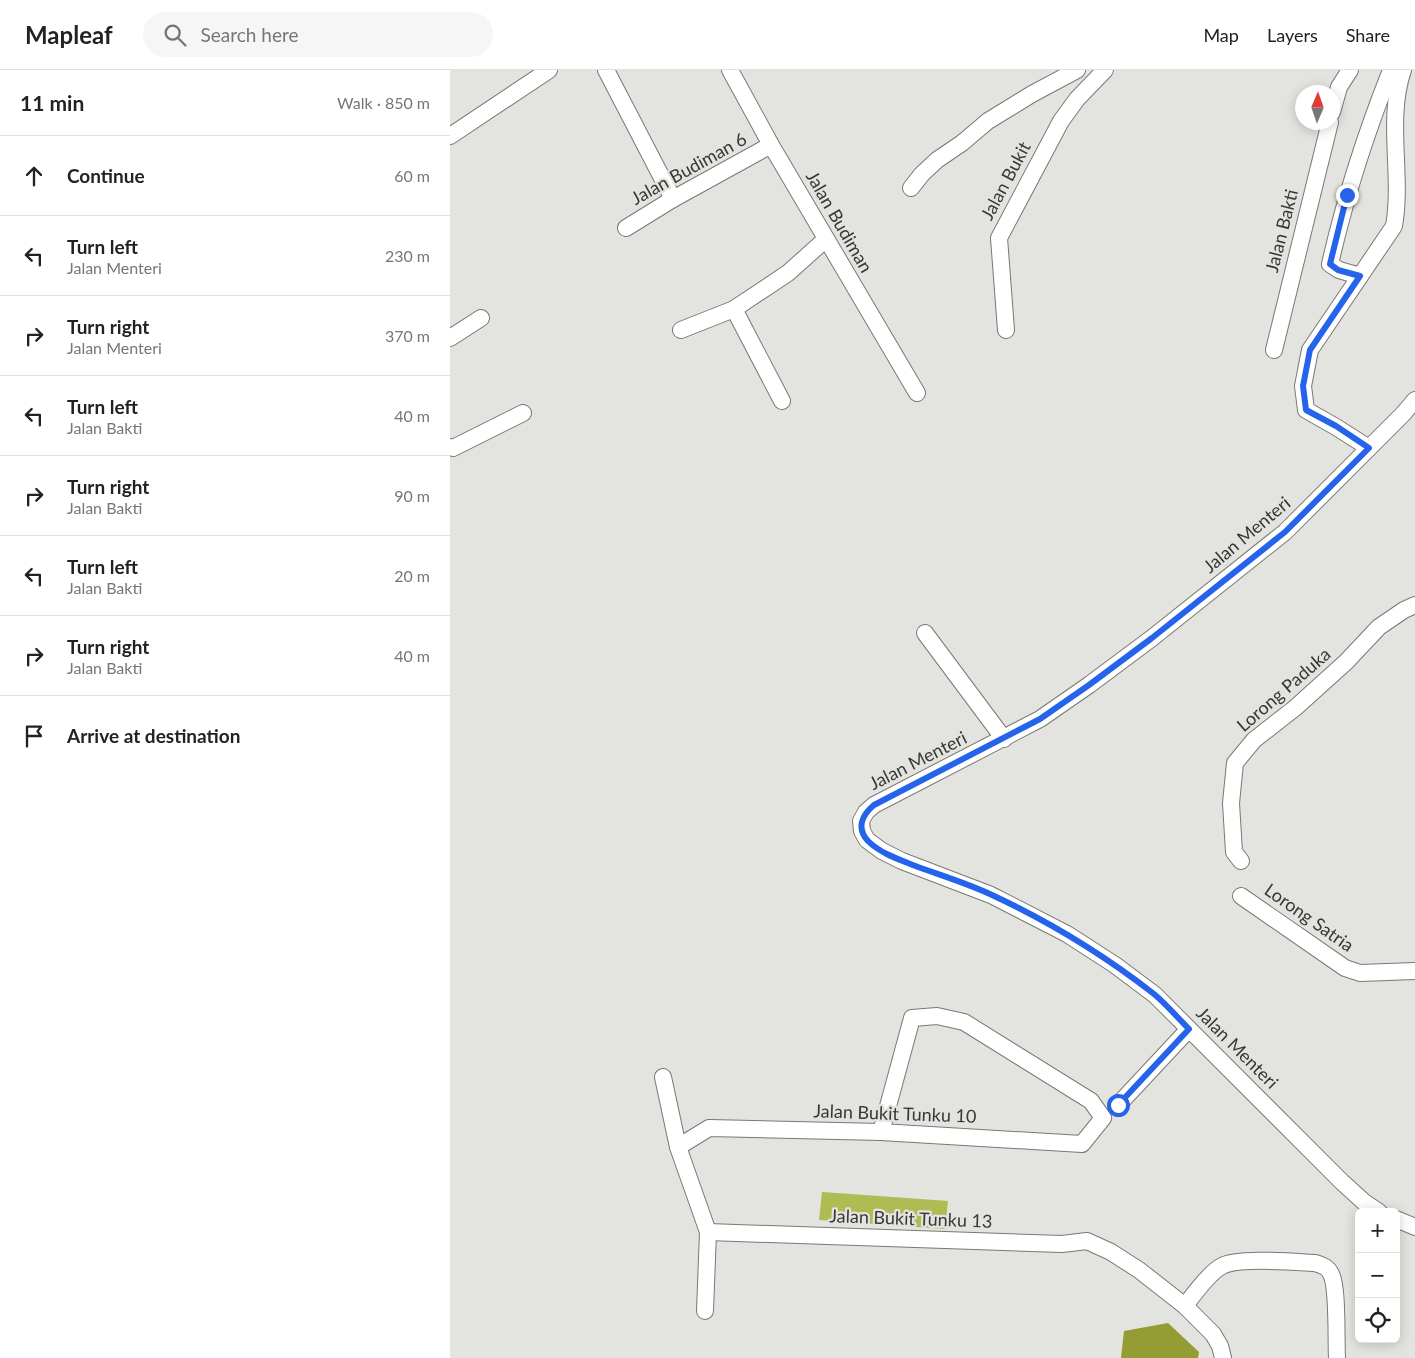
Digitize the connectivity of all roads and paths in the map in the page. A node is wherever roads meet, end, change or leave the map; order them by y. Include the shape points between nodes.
1 (549, 70) edge
2 (606, 70) edge
3 (730, 70) edge
4 (1077, 70) edge
5 (1105, 70) edge
6 (1350, 70) edge
7 (1391, 70) edge
8 (1403, 70) edge
9 (1340, 85) edge
10 (1328, 130) edge
11 (450, 136) edge
12 (771, 145) junction
13 (910, 188) dead end
14 (673, 199) junction
15 (626, 228) dead end
16 (826, 239) junction
17 (1360, 276) junction
18 (734, 309) junction
19 (481, 318) dead end
20 (681, 330) dead end
21 (1006, 330) dead end
22 (451, 335) edge
23 (1274, 350) dead end
24 (917, 393) dead end
25 (1415, 400) edge
26 (782, 401) dead end
27 (523, 413) dead end
28 (451, 448) edge
29 (1369, 448) junction
30 (1415, 605) edge
31 (925, 633) dead end
32 (1004, 739) junction
33 (1241, 861) dead end
34 (1242, 896) dead end
35 (1415, 971) edge
36 (1189, 1029) junction
37 (663, 1077) dead end
38 (1118, 1105) dead end
39 (881, 1132) junction
40 (678, 1147) junction
41 (1373, 1208) edge
42 (1400, 1221) edge
43 (1415, 1227) edge
44 (708, 1232) junction
45 (1185, 1306) junction
46 (705, 1311) dead end
47 (1223, 1358) edge
48 (1336, 1358) edge

1 - 11 street
2 - 14 street
3 - 12 street, Jalan Budiman
4 - 13 street via 988,120 937,160
5 - 21 street, Jalan Bukit via 1076,99 1061,121 999,238
6 - 9 street
7 - 17 street via 1350,187 1330,264 1338,270
8 - 17 street via 1398,87 1394,138 1394,226
10 - 23 street, Jalan Bakti
12 - 14 street, Jalan Budiman 6
12 - 16 street, Jalan Budiman
14 - 15 street, Jalan Budiman 6
16 - 18 street via 788,274
16 - 24 street, Jalan Budiman
17 - 29 street via 1310,350 1303,386 1306,410
18 - 20 street
18 - 26 street
19 - 22 street
25 - 29 street, Jalan Menteri
27 - 28 street
29 - 32 street, Jalan Menteri via 1285,532 1176,619 1049,713
30 - 33 street, Lorong Paduka via 1379,627 1346,662 1254,740 1235,764 1231,803 1234,852
31 - 32 street
32 - 36 street, Jalan Menteri via 874,805 862,821 862,831 867,840 902,861 991,895 1067,934 1155,995
34 - 35 street, Lorong Satria via 1345,968 1360,973
36 - 38 street
36 - 41 street, Jalan Menteri via 1342,1182
37 - 40 street
39 - 39 street, Jalan Bukit Tunku 10 via 1082,1144 1103,1118 1091,1101 964,1022 937,1016 912,1018
39 - 40 street, Jalan Bukit Tunku 10 via 708,1128
40 - 44 street
42 - 43 street
44 - 45 street, Jalan Bukit Tunku 13 via 1062,1244 1087,1241 1139,1270
44 - 46 street
45 - 47 street, Jalan Bukit Tunku 13 via 1213,1334
45 - 48 street via 1221,1266 1237,1261 1324,1265 1334,1286

